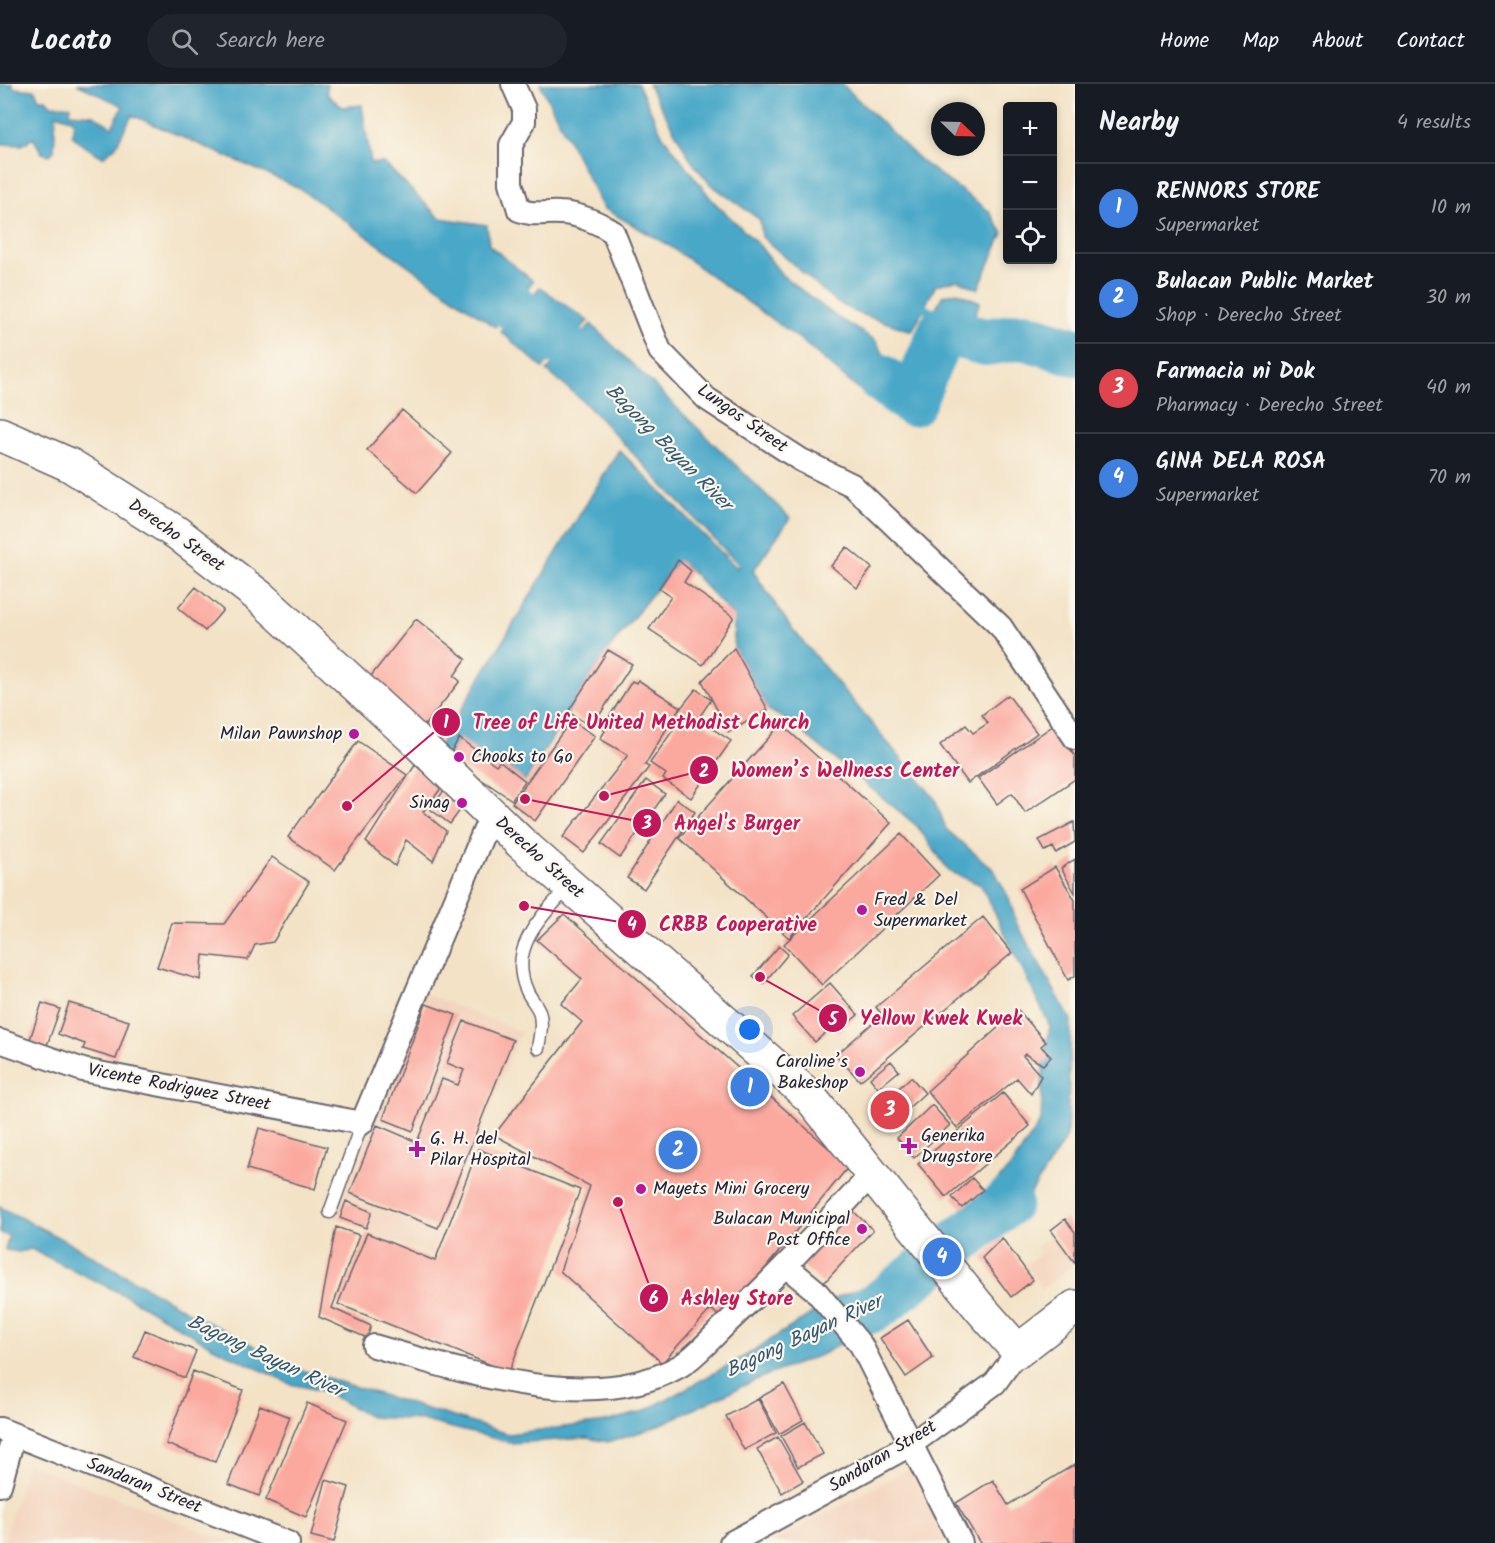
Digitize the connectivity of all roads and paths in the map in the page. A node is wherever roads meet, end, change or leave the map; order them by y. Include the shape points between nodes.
1 (513, 84) edge
2 (0, 434) edge
3 (1075, 738) edge
4 (491, 815) junction
5 (569, 885) junction
6 (0, 1041) edge
7 (538, 1048) dead end
8 (362, 1123) junction
9 (873, 1173) junction
10 (330, 1212) dead end
11 (787, 1267) junction
12 (1075, 1307) edge
13 (374, 1346) dead end
14 (1018, 1351) junction
15 (7, 1432) edge
16 (910, 1445) junction
17 (0, 1485) edge
18 (278, 1541) edge
19 (731, 1543) edge
20 (961, 1543) edge

1 - 3 street, Lungos Street via 524,116 512,145 511,183 519,210 532,215 562,213 612,232 660,351 707,399 801,460 852,485 1001,627
2 - 4 main road, Derecho Street via 70,465 177,532 260,597
4 - 5 main road, Derecho Street
4 - 8 street
5 - 7 lane via 523,944 520,961 526,990 539,1011
5 - 9 main road, Derecho Street via 810,1097
6 - 8 street, Vicente Rodriguez Street via 83,1070
8 - 10 lane
9 - 11 street
9 - 14 main road, Derecho Street
11 - 13 street via 682,1365 659,1376 599,1389 483,1378
11 - 16 street via 815,1290 861,1345
12 - 14 main road
14 - 16 street, Sandaran Street via 995,1383
15 - 17 street
15 - 18 street, Sandaran Street
16 - 19 street, Sandaran Street
16 - 20 street

